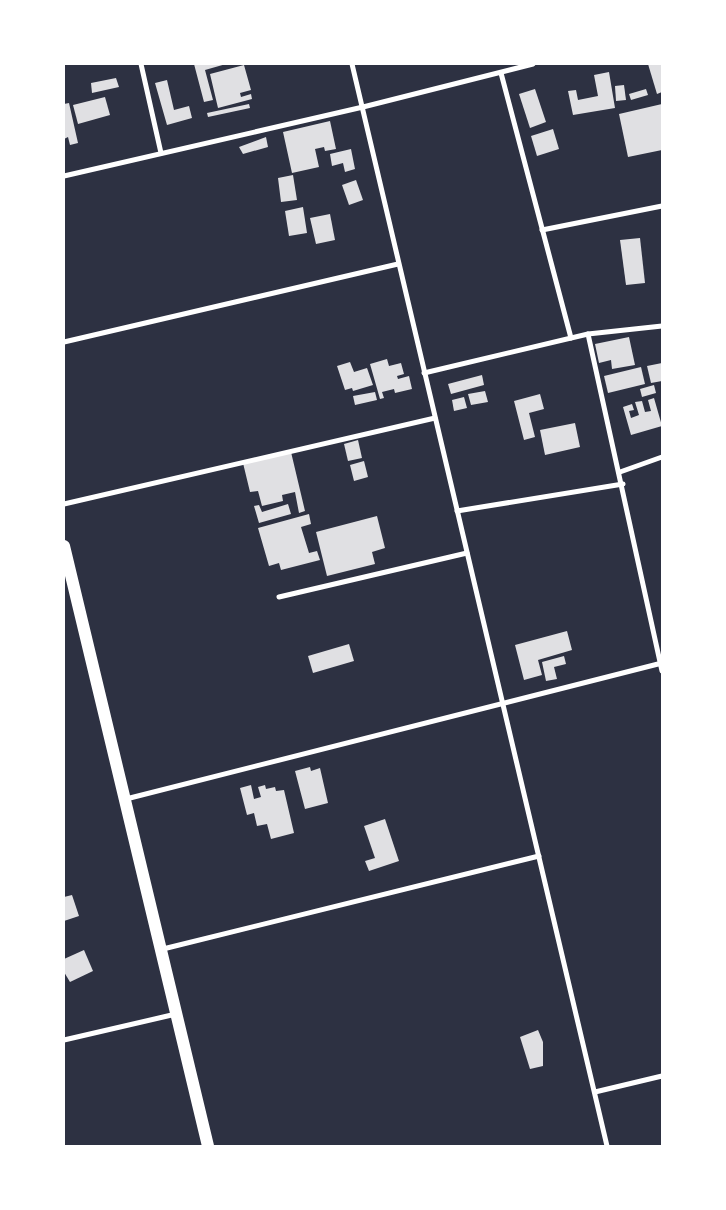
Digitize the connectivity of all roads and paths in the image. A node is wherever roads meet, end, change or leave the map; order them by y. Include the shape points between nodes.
1 (141, 64) edge
2 (352, 64) edge
3 (534, 64) edge
4 (501, 73) junction
5 (362, 107) junction
6 (161, 153) junction
7 (64, 176) edge
8 (662, 206) edge
9 (542, 230) junction
10 (398, 264) junction
11 (662, 326) edge
12 (588, 334) junction
13 (571, 338) junction
14 (64, 342) edge
15 (424, 373) junction
16 (435, 418) junction
17 (662, 458) edge
18 (620, 472) junction
19 (623, 484) junction
20 (64, 504) edge
21 (457, 511) junction
22 (64, 546) edge
23 (467, 553) junction
24 (279, 597) dead end
25 (662, 663) edge
26 (662, 670) edge
27 (503, 703) junction
28 (124, 800) junction
29 (539, 856) junction
30 (160, 950) junction
31 (176, 1014) junction
32 (64, 1040) edge
33 (662, 1076) edge
34 (595, 1092) junction
35 (208, 1146) edge
36 (608, 1146) edge

1 - 6 street
2 - 5 street
3 - 4 street
4 - 5 street
4 - 9 street
5 - 6 street
5 - 10 street
6 - 7 street
8 - 9 street
9 - 13 street
10 - 14 street
10 - 15 street
11 - 12 street
12 - 13 street
12 - 18 street
13 - 15 street
15 - 16 street
16 - 20 street
16 - 21 street
17 - 18 street
18 - 19 street
19 - 21 street
19 - 25 street
21 - 23 street
22 - 28 main road
23 - 24 street
23 - 27 street
25 - 26 street
25 - 27 street
27 - 28 street
27 - 29 street
28 - 30 main road
29 - 30 street
29 - 34 street
30 - 31 main road
31 - 32 street
31 - 35 main road
33 - 34 street
34 - 36 street

